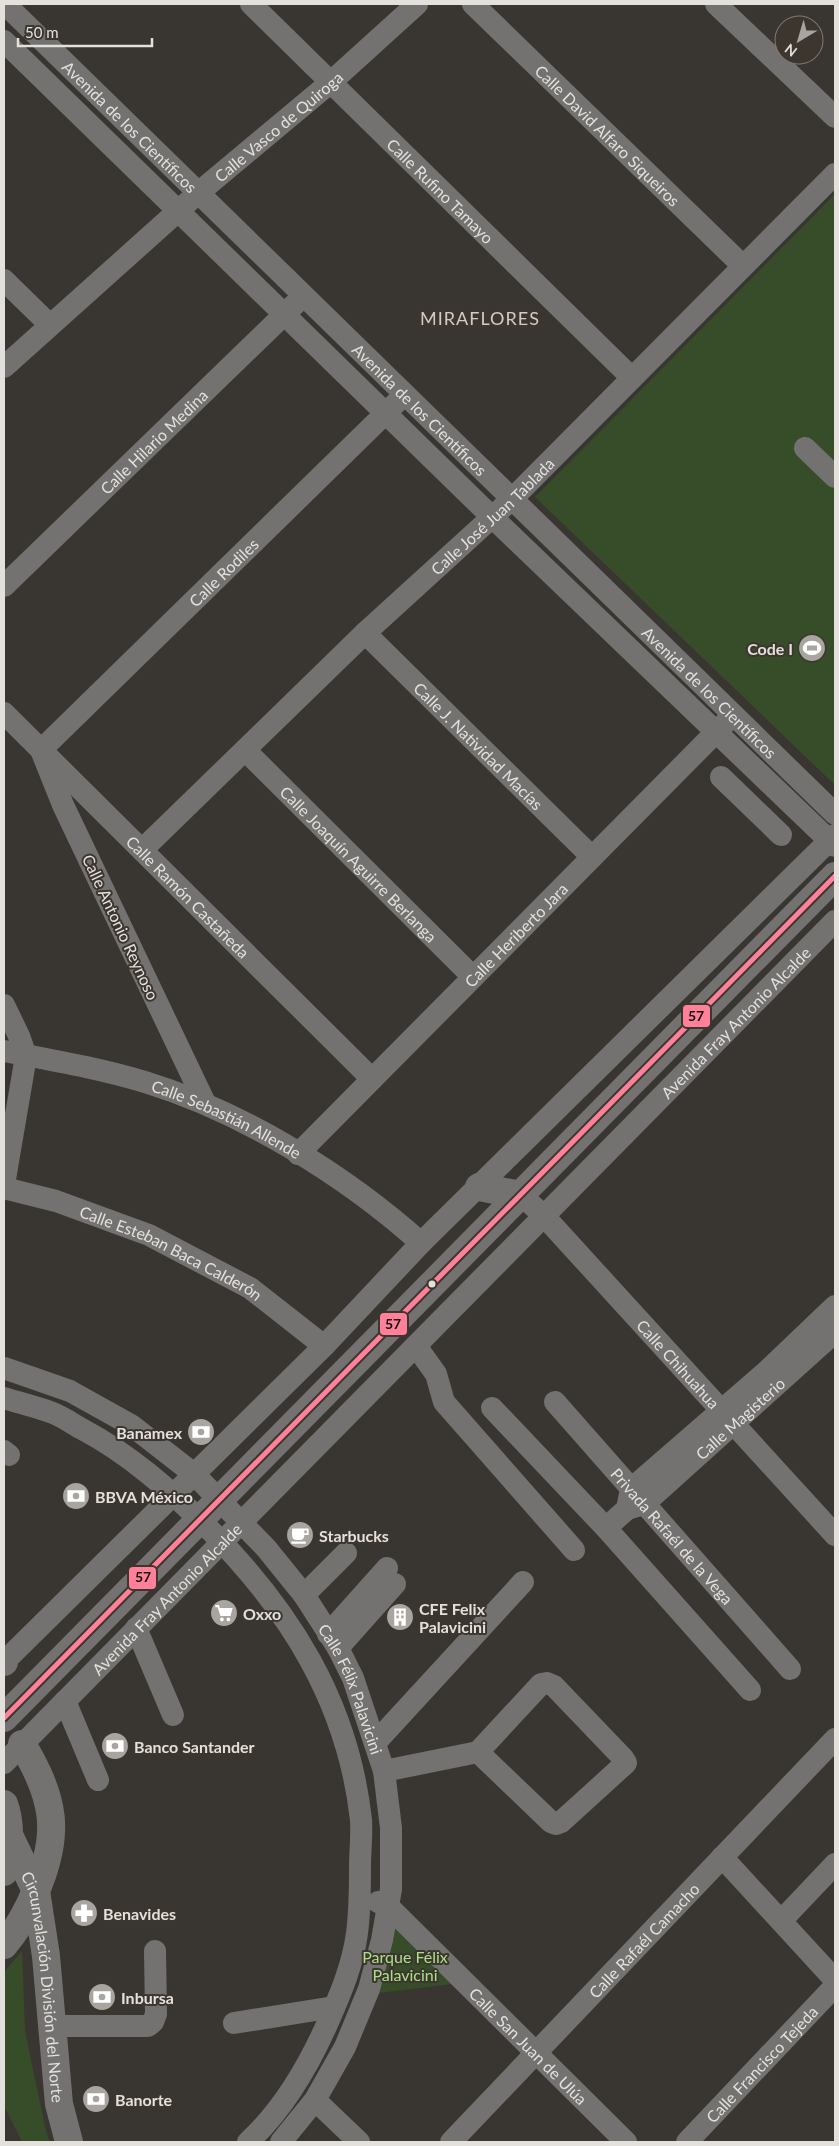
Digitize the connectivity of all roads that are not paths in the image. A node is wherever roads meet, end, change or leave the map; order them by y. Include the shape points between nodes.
1 (5, 4) edge
2 (251, 4) edge
3 (417, 4) edge
4 (473, 4) edge
5 (716, 4) edge
6 (4, 41) edge
7 (331, 82) junction
8 (835, 117) edge
9 (835, 174) edge
10 (197, 194) junction
11 (177, 212) junction
12 (743, 266) junction
13 (4, 280) edge
14 (303, 297) junction
15 (284, 315) junction
16 (50, 325) junction
17 (4, 367) edge
18 (632, 378) junction
19 (405, 395) junction
20 (386, 413) junction
21 (805, 448) dead end
22 (835, 478) edge
23 (512, 499) junction
24 (492, 517) junction
25 (4, 586) edge
26 (365, 633) junction
27 (4, 713) edge
28 (733, 715) junction
29 (717, 731) junction
30 (41, 750) junction
31 (244, 750) junction
32 (721, 778) dead end
33 (768, 781) junction
34 (748, 803) junction
35 (835, 814) edge
36 (781, 834) dead end
37 (833, 841) edge
38 (142, 850) junction
39 (592, 857) junction
40 (835, 876) edge
41 (835, 921) edge
42 (473, 978) junction
43 (4, 1005) edge
44 (4, 1051) edge
45 (26, 1056) junction
46 (372, 1079) junction
47 (205, 1103) junction
48 (298, 1154) junction
49 (4, 1187) edge
50 (479, 1187) junction
51 (521, 1195) junction
52 (544, 1216) junction
53 (421, 1244) junction
54 (835, 1306) edge
55 (835, 1332) edge
56 (324, 1346) junction
57 (416, 1346) junction
58 (4, 1368) edge
59 (4, 1398) edge
60 (555, 1402) dead end
61 (492, 1408) dead end
62 (727, 1418) junction
63 (194, 1474) junction
64 (174, 1494) junction
65 (221, 1500) junction
66 (634, 1501) junction
67 (201, 1520) junction
68 (242, 1522) junction
69 (606, 1528) junction
70 (835, 1535) edge
71 (222, 1542) junction
72 (574, 1550) dead end
73 (346, 1553) dead end
74 (391, 1576) dead end
75 (523, 1582) dead end
76 (304, 1595) junction
77 (136, 1628) junction
78 (333, 1641) junction
79 (7, 1655) edge
80 (790, 1670) dead end
81 (750, 1690) dead end
82 (65, 1701) junction
83 (173, 1715) dead end
84 (4, 1718) edge
85 (835, 1739) edge
86 (375, 1743) junction
87 (478, 1752) junction
88 (13, 1753) edge
89 (384, 1771) junction
90 (98, 1780) dead end
91 (4, 1804) edge
92 (9, 1834) junction
93 (722, 1857) junction
94 (835, 1864) edge
95 (4, 1872) edge
96 (36, 1891) junction
97 (360, 1896) junction
98 (388, 1906) junction
99 (781, 1921) junction
100 (4, 1945) edge
101 (156, 1951) dead end
102 (835, 1980) edge
103 (835, 1986) edge
104 (334, 2008) junction
105 (234, 2023) dead end
106 (52, 2026) junction
107 (536, 2053) junction
108 (315, 2100) junction
109 (69, 2142) edge
110 (248, 2142) edge
111 (281, 2142) edge
112 (360, 2142) edge
113 (451, 2142) edge
114 (626, 2142) edge
115 (687, 2142) edge

1 - 10 street, Avenida de los Científicos
2 - 7 street, Calle Rufino Tamayo
3 - 7 street, Calle Vasco de Quiroga
4 - 12 street, Calle David Alfaro Siqueiros
5 - 8 street
6 - 11 street, Avenida de los Científicos
7 - 10 street, Calle Vasco de Quiroga
7 - 18 street, Calle Rufino Tamayo
9 - 12 street, Calle José Juan Tablada
10 - 11 street, Calle Vasco de Quiroga
10 - 14 street, Avenida de los Científicos
11 - 15 street, Avenida de los Científicos
11 - 16 street, Calle Vasco de Quiroga
12 - 18 street, Calle José Juan Tablada
13 - 16 street
14 - 15 street, Calle Hilario Medina
14 - 19 street, Avenida de los Científicos
15 - 20 street, Avenida de los Científicos
15 - 25 street, Calle Hilario Medina
16 - 17 street, Calle Vasco de Quiroga
18 - 23 street, Calle José Juan Tablada
19 - 20 street, Calle Rodiles
19 - 23 street, Avenida de los Científicos
20 - 24 street, Avenida de los Científicos
20 - 30 street, Calle Rodiles
21 - 22 street
23 - 24 street, Calle José Juan Tablada
23 - 28 street, Avenida de los Científicos
24 - 26 street, Calle José Juan Tablada
24 - 29 street, Avenida de los Científicos
26 - 31 street, Calle José Juan Tablada
26 - 39 street, Calle J. Natividad Macías
27 - 30 street, Calle Ramón Castañeda
28 - 29 street, Calle Heriberto Jara
28 - 35 street, Avenida de los Científicos
29 - 33 street, Avenida de los Científicos
29 - 39 street, Calle Heriberto Jara
30 - 38 street, Calle Ramón Castañeda
30 - 47 street, Calle Antonio Reynoso via 63,806
31 - 38 street, Calle José Juan Tablada
31 - 42 street, Calle Joaquín Aguirre Berlanga
32 - 34 street
33 - 34 street
33 - 37 street, Avenida de los Científicos
34 - 36 street
37 - 50 street
38 - 46 street, Calle Ramón Castañeda
39 - 42 street, Calle Heriberto Jara
40 - 51 main road, Avenida Fray Antonio Alcalde
41 - 52 street, Avenida Fray Antonio Alcalde
42 - 46 street, Calle Heriberto Jara
43 - 45 street
44 - 45 street, Calle Sebastián Allende
45 - 47 street, Calle Sebastián Allende via 86,1066
45 - 49 street
46 - 48 street, Calle Heriberto Jara
47 - 48 street, Calle Sebastián Allende
48 - 53 street, Calle Sebastián Allende via 379,1208
49 - 56 street, Calle Esteban Baca Calderón via 56,1200 149,1235 250,1288
50 - 51 main road
50 - 53 street
51 - 52 street, Calle Chihuahua
51 - 65 main road, Avenida Fray Antonio Alcalde
52 - 57 street, Avenida Fray Antonio Alcalde
52 - 62 street, Calle Chihuahua
53 - 56 street
54 - 62 street, Calle Magisterio via 768,1370
55 - 62 street, Calle Magisterio
56 - 63 street
57 - 68 street, Avenida Fray Antonio Alcalde
57 - 72 street via 436,1374 444,1402
58 - 63 street, Calle Félix Palavicini via 70,1391 122,1420
59 - 64 street, Calle Félix Palavicini via 54,1413 113,1446
60 - 66 street, Privada Rafaél de la Vega
61 - 69 street
62 - 66 street, Calle Magisterio
62 - 70 street, Calle Chihuahua
63 - 64 street
63 - 65 street, Calle Félix Palavicini
64 - 67 street, Calle Félix Palavicini
64 - 79 street
65 - 67 main road, Avenida Fray Antonio Alcalde
65 - 68 street, Calle Félix Palavicini
66 - 69 street, Calle Magisterio
66 - 80 street, Privada Rafaél de la Vega
67 - 71 street, Calle Félix Palavicini
67 - 84 main road, Avenida Fray Antonio Alcalde
68 - 71 street, Avenida Fray Antonio Alcalde
68 - 76 street, Calle Félix Palavicini
69 - 81 street
71 - 77 street, Avenida Fray Antonio Alcalde
71 - 97 street, Calle Félix Palavicini via 244,1564 293,1628 327,1690 351,1762 361,1822
73 - 76 street
74 - 78 street
75 - 86 street
76 - 78 street, Calle Félix Palavicini
77 - 82 street, Avenida Fray Antonio Alcalde
77 - 83 street
78 - 86 street, Calle Félix Palavicini via 353,1678
82 - 88 street, Avenida Fray Antonio Alcalde
82 - 90 street
85 - 93 street, Calle Rafaél Camacho
86 - 89 street, Calle Félix Palavicini
87 - 87 street via 541,1684 547,1683 554,1686 626,1763 556,1824
87 - 89 street
88 - 96 main road via 37,1769 51,1821 48,1858
89 - 98 street, Calle Félix Palavicini via 391,1828
91 - 92 main road, Circunvalación División del Norte
92 - 95 main road, Circunvalación División del Norte
92 - 96 main road, Circunvalación División del Norte
93 - 99 street
93 - 107 street, Calle Rafaél Camacho
94 - 99 street
96 - 100 main road
96 - 106 main road, Circunvalación División del Norte
97 - 98 street, Calle San Juan de Ulúa
97 - 104 street, Calle Félix Palavicini via 357,1934 345,1984
98 - 107 street, Calle San Juan de Ulúa
98 - 108 street, Calle Félix Palavicini via 369,1989 346,2047
99 - 102 street
101 - 106 street via 156,2014 148,2026
103 - 115 street, Calle Francisco Tejeda
104 - 105 street
104 - 110 street, Calle Félix Palavicini via 294,2086
106 - 109 main road, Circunvalación División del Norte via 59,2104
107 - 113 street, Calle Rafaél Camacho
107 - 114 street, Calle San Juan de Ulúa
108 - 111 street, Calle Félix Palavicini
108 - 112 street

